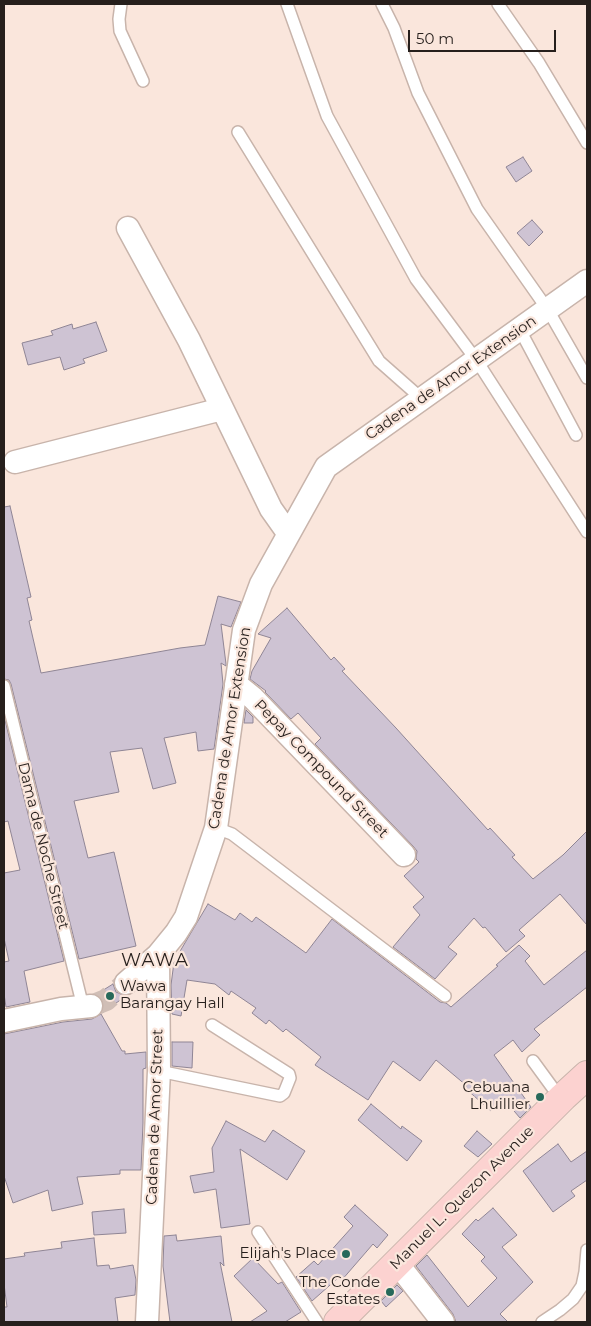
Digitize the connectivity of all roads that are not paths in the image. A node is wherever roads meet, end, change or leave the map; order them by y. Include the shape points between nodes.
1 (121, 4) edge
2 (287, 4) edge
3 (382, 4) edge
4 (498, 4) edge
5 (143, 80) dead end
6 (238, 132) dead end
7 (587, 143) edge
8 (128, 228) dead end
9 (587, 281) edge
10 (548, 310) junction
11 (520, 330) junction
12 (477, 361) junction
13 (587, 378) edge
14 (422, 400) junction
15 (222, 409) junction
16 (576, 435) dead end
17 (15, 462) dead end
18 (587, 532) edge
19 (288, 533) junction
20 (236, 684) junction
21 (4, 686) edge
22 (216, 828) junction
23 (404, 855) dead end
24 (158, 955) junction
25 (126, 984) tunnel mouth
26 (445, 996) dead end
27 (87, 1007) joint
28 (4, 1021) edge
29 (212, 1024) dead end
30 (533, 1062) dead end
31 (159, 1072) junction
32 (587, 1075) edge
33 (563, 1097) junction
34 (258, 1232) dead end
35 (587, 1250) edge
36 (397, 1263) junction
37 (147, 1322) edge
38 (317, 1322) edge
39 (338, 1322) edge
40 (443, 1322) edge
41 (542, 1322) edge

1 - 5 lane via 120,31
2 - 12 lane via 327,116 416,279
3 - 10 lane via 418,93 477,209
4 - 7 lane via 539,63
6 - 14 lane via 379,361
8 - 15 street via 189,340
9 - 10 street, Cadena de Amor Extension
10 - 11 street, Cadena de Amor Extension
10 - 13 lane
11 - 12 street, Cadena de Amor Extension
11 - 16 lane
12 - 14 street, Cadena de Amor Extension
12 - 18 lane
14 - 19 street, Cadena de Amor Extension via 326,467
15 - 17 street
15 - 19 street via 271,509
19 - 20 street, Cadena de Amor Extension via 261,584 244,630
20 - 22 street, Cadena de Amor Extension
20 - 23 street, Pepay Compound Street
21 - 27 lane, Dama de Noche Street
22 - 24 street, Cadena de Amor Extension via 186,917
22 - 26 lane via 232,834
24 - 25 street
24 - 31 street, Cadena de Amor Street
27 - 28 street
29 - 31 lane via 289,1074 284,1093 280,1096
30 - 33 lane
31 - 37 street, Cadena de Amor Street
32 - 33 main road, Manuel L. Quezon Avenue
33 - 36 main road, Manuel L. Quezon Avenue
34 - 38 lane
35 - 41 lane via 582,1286 573,1299
36 - 39 main road, Manuel L. Quezon Avenue
36 - 40 street

